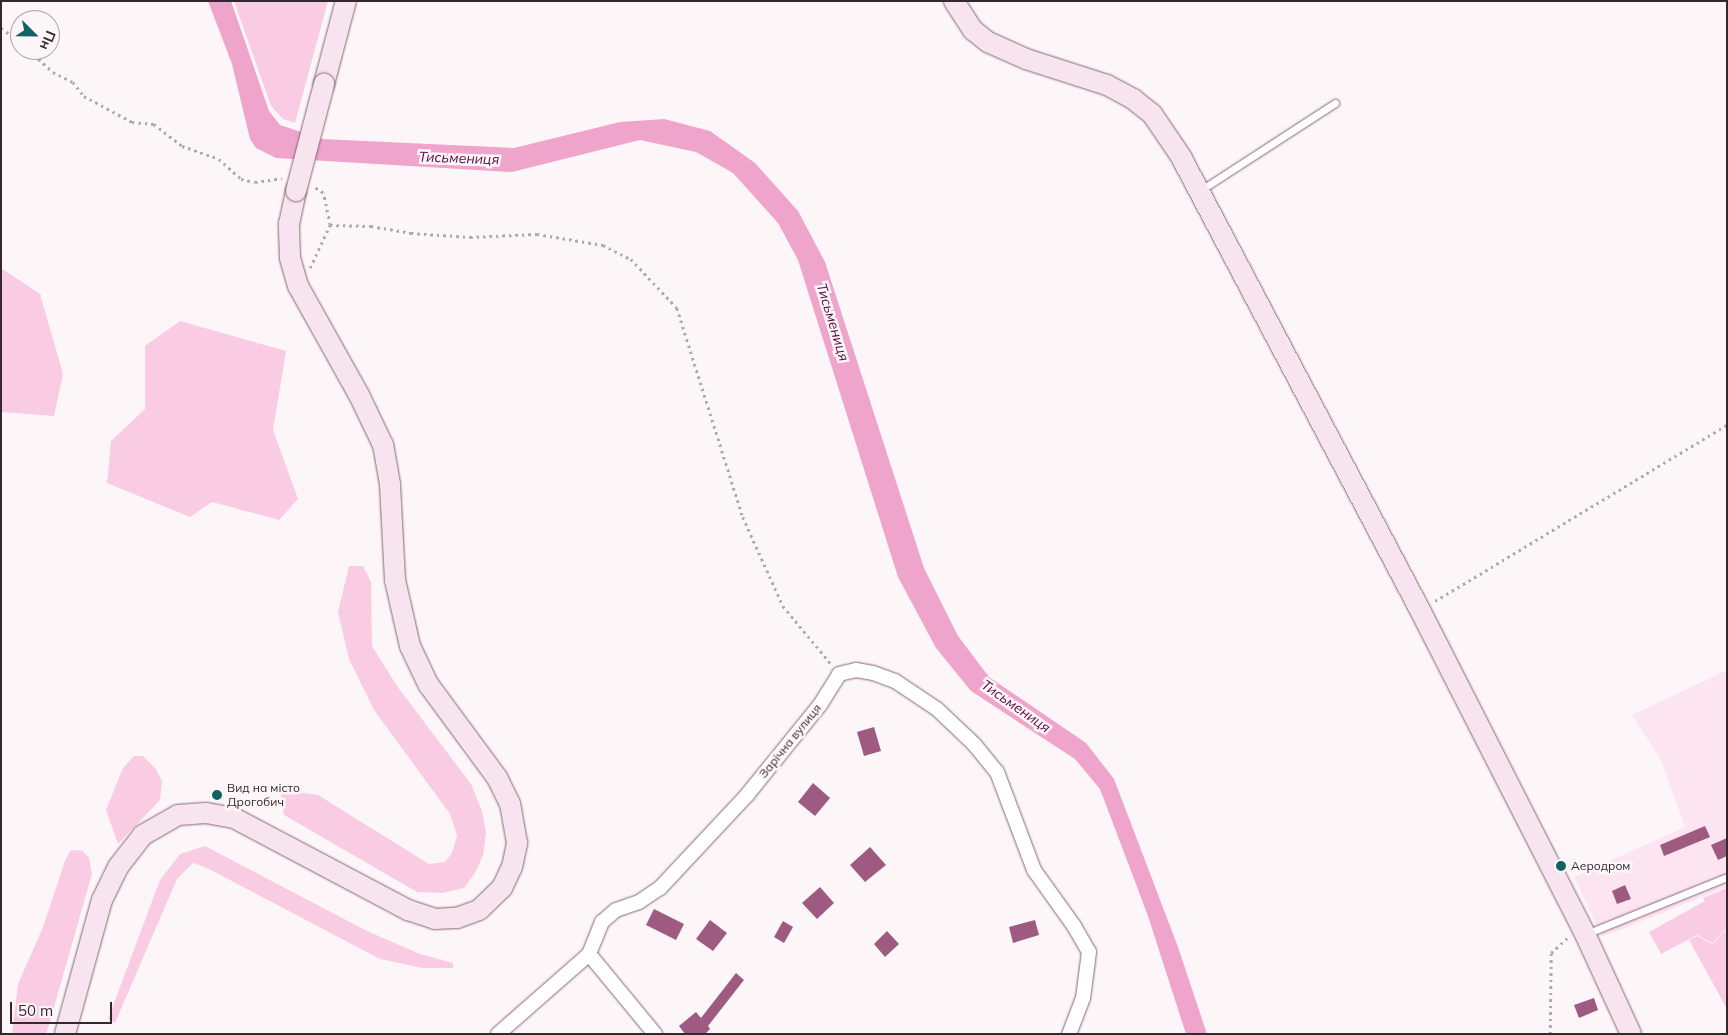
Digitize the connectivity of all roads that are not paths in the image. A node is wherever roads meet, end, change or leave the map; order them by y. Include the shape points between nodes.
1 (346, 1) edge
2 (954, 1) edge
3 (1335, 103) dead end
4 (1199, 191) junction
5 (1727, 877) edge
6 (1583, 930) junction
7 (589, 954) junction
8 (65, 1034) edge
9 (498, 1034) edge
10 (655, 1034) edge
11 (1069, 1034) edge
12 (1631, 1034) edge

1 - 8 main road, bridge via 289,224 290,258 298,286 359,395 383,446 390,484 395,580 402,621 428,684 498,779 510,804 518,843 512,867 502,888 478,910 457,918 435,918 408,910 234,818 206,813 178,816 143,834 118,867 102,900
2 - 4 main road via 973,30 988,42 1026,60 1107,86 1152,114 1180,155
3 - 4 lane
4 - 6 main road via 1420,610
5 - 6 lane
6 - 12 main road
7 - 9 street
7 - 10 street
7 - 11 street, Зарічна вулиця via 602,922 616,910 639,902 660,888 741,802 820,705 839,674 856,670 895,681 937,709 974,744 997,772 1034,870 1089,952 1083,998

